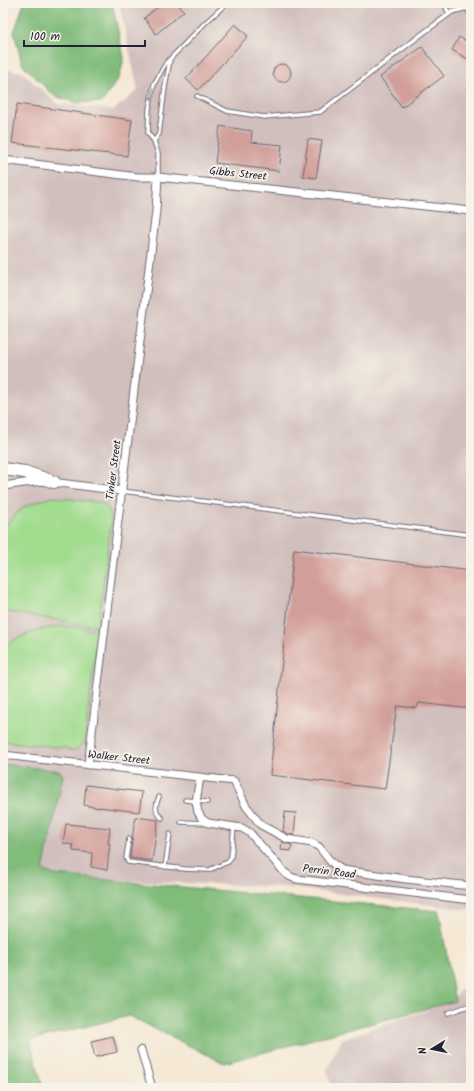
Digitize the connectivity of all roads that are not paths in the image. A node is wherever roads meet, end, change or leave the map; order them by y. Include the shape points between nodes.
1 (227, 3) edge
2 (444, 3) edge
3 (469, 7) edge
4 (449, 14) junction
5 (471, 16) edge
6 (170, 60) junction
7 (197, 96) dead end
8 (154, 141) junction
9 (3, 160) edge
10 (158, 177) junction
11 (471, 211) edge
12 (3, 469) edge
13 (54, 482) junction
14 (3, 486) edge
15 (122, 491) junction
16 (471, 535) edge
17 (3, 755) edge
18 (88, 766) junction
19 (200, 777) junction
20 (159, 797) dead end
21 (185, 800) dead end
22 (197, 800) junction
23 (207, 802) dead end
24 (162, 818) dead end
25 (181, 822) dead end
26 (208, 823) junction
27 (234, 827) junction
28 (170, 834) dead end
29 (129, 839) dead end
30 (165, 867) junction
31 (471, 886) edge
32 (471, 900) edge
33 (471, 1005) edge
34 (448, 1013) dead end
35 (141, 1050) dead end
36 (152, 1088) edge

1 - 6 lane
2 - 4 lane
3 - 4 lane
3 - 5 lane
4 - 7 lane via 320,112 264,117 227,111
6 - 8 lane via 159,134
6 -> 8 lane via 154,84 149,109 148,133
8 - 10 lane via 158,153
9 - 10 street, Gibbs Street via 138,177
10 - 11 street, Gibbs Street
10 - 15 street, Tinker Street
12 - 13 main road via 25,472
13 - 14 street
13 - 15 street
15 - 16 lane
15 - 18 street, Tinker Street
17 - 18 street, Walker Street
18 - 19 street, Walker Street
19 - 22 street
19 - 31 street, Walker Street via 234,781 246,806 261,825 287,839 312,842 342,870
20 - 24 lane via 156,811
21 - 22 lane
22 - 23 lane
22 - 26 street via 198,812
25 - 26 lane
26 - 27 street, Perrin Road
27 - 30 lane via 231,857 228,862 209,870
27 - 32 street, Perrin Road via 250,832 285,873 297,879
28 - 30 lane
29 - 30 lane via 126,858 128,862
33 - 34 lane
35 - 36 street

